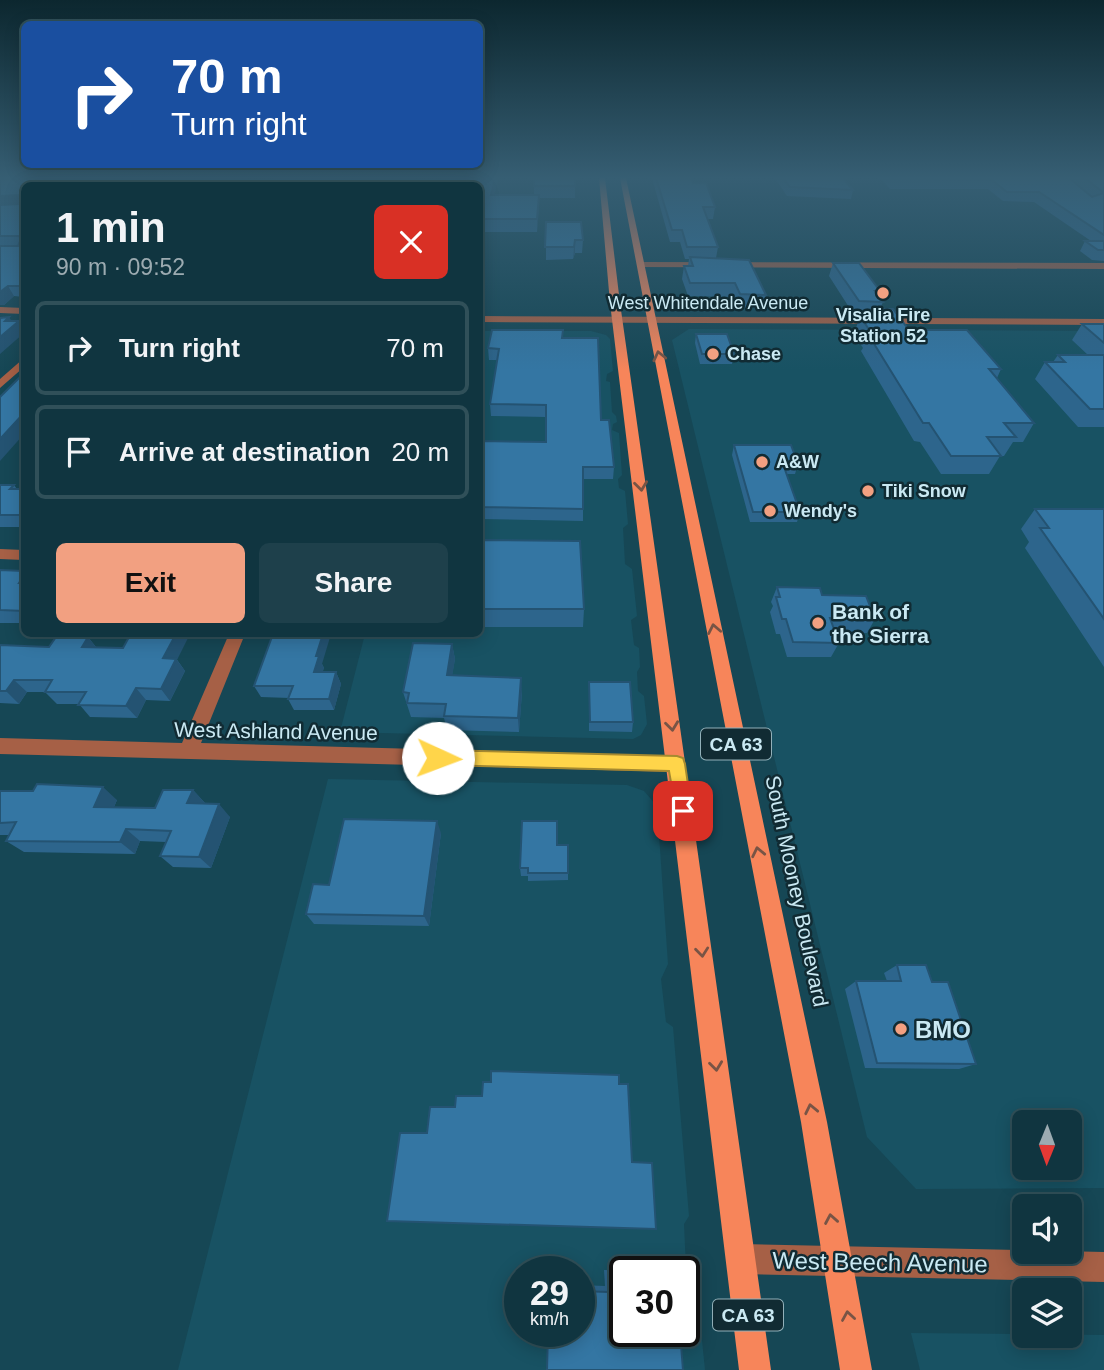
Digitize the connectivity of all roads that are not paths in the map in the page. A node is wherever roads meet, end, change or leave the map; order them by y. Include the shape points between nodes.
1 (609, 242) edge
2 (635, 242) edge
3 (640, 265) junction
4 (1104, 266) edge
5 (0, 310) edge
6 (21, 311) edge
7 (483, 319) edge
8 (618, 320) junction
9 (651, 321) junction
10 (1104, 322) edge
11 (21, 364) edge
12 (0, 385) edge
13 (0, 554) edge
14 (21, 555) edge
15 (236, 637) edge
16 (0, 746) edge
17 (188, 751) junction
18 (677, 764) junction
19 (741, 1259) junction
20 (839, 1262) junction
21 (1104, 1267) edge
22 (755, 1370) edge
23 (856, 1370) edge

1 - 8 main road, CA 63
2 - 3 main road, South Mooney Boulevard / CA 63
3 - 4 street
3 - 9 main road, South Mooney Boulevard / CA 63
5 - 6 street
7 - 8 street, West Whitendale Avenue
8 - 9 street, West Whitendale Avenue
8 -> 18 main road, CA 63
9 - 10 street, West Whitendale Avenue
20 -> 9 main road, South Mooney Boulevard / CA 63
11 - 12 street
13 - 14 street
15 - 17 street
16 - 17 street, West Ashland Avenue
17 - 18 street, West Ashland Avenue
18 -> 19 main road, CA 63
19 - 20 street, West Beech Avenue
19 - 22 main road, CA 63
20 - 21 street, West Beech Avenue
23 -> 20 main road, South Mooney Boulevard / CA 63

